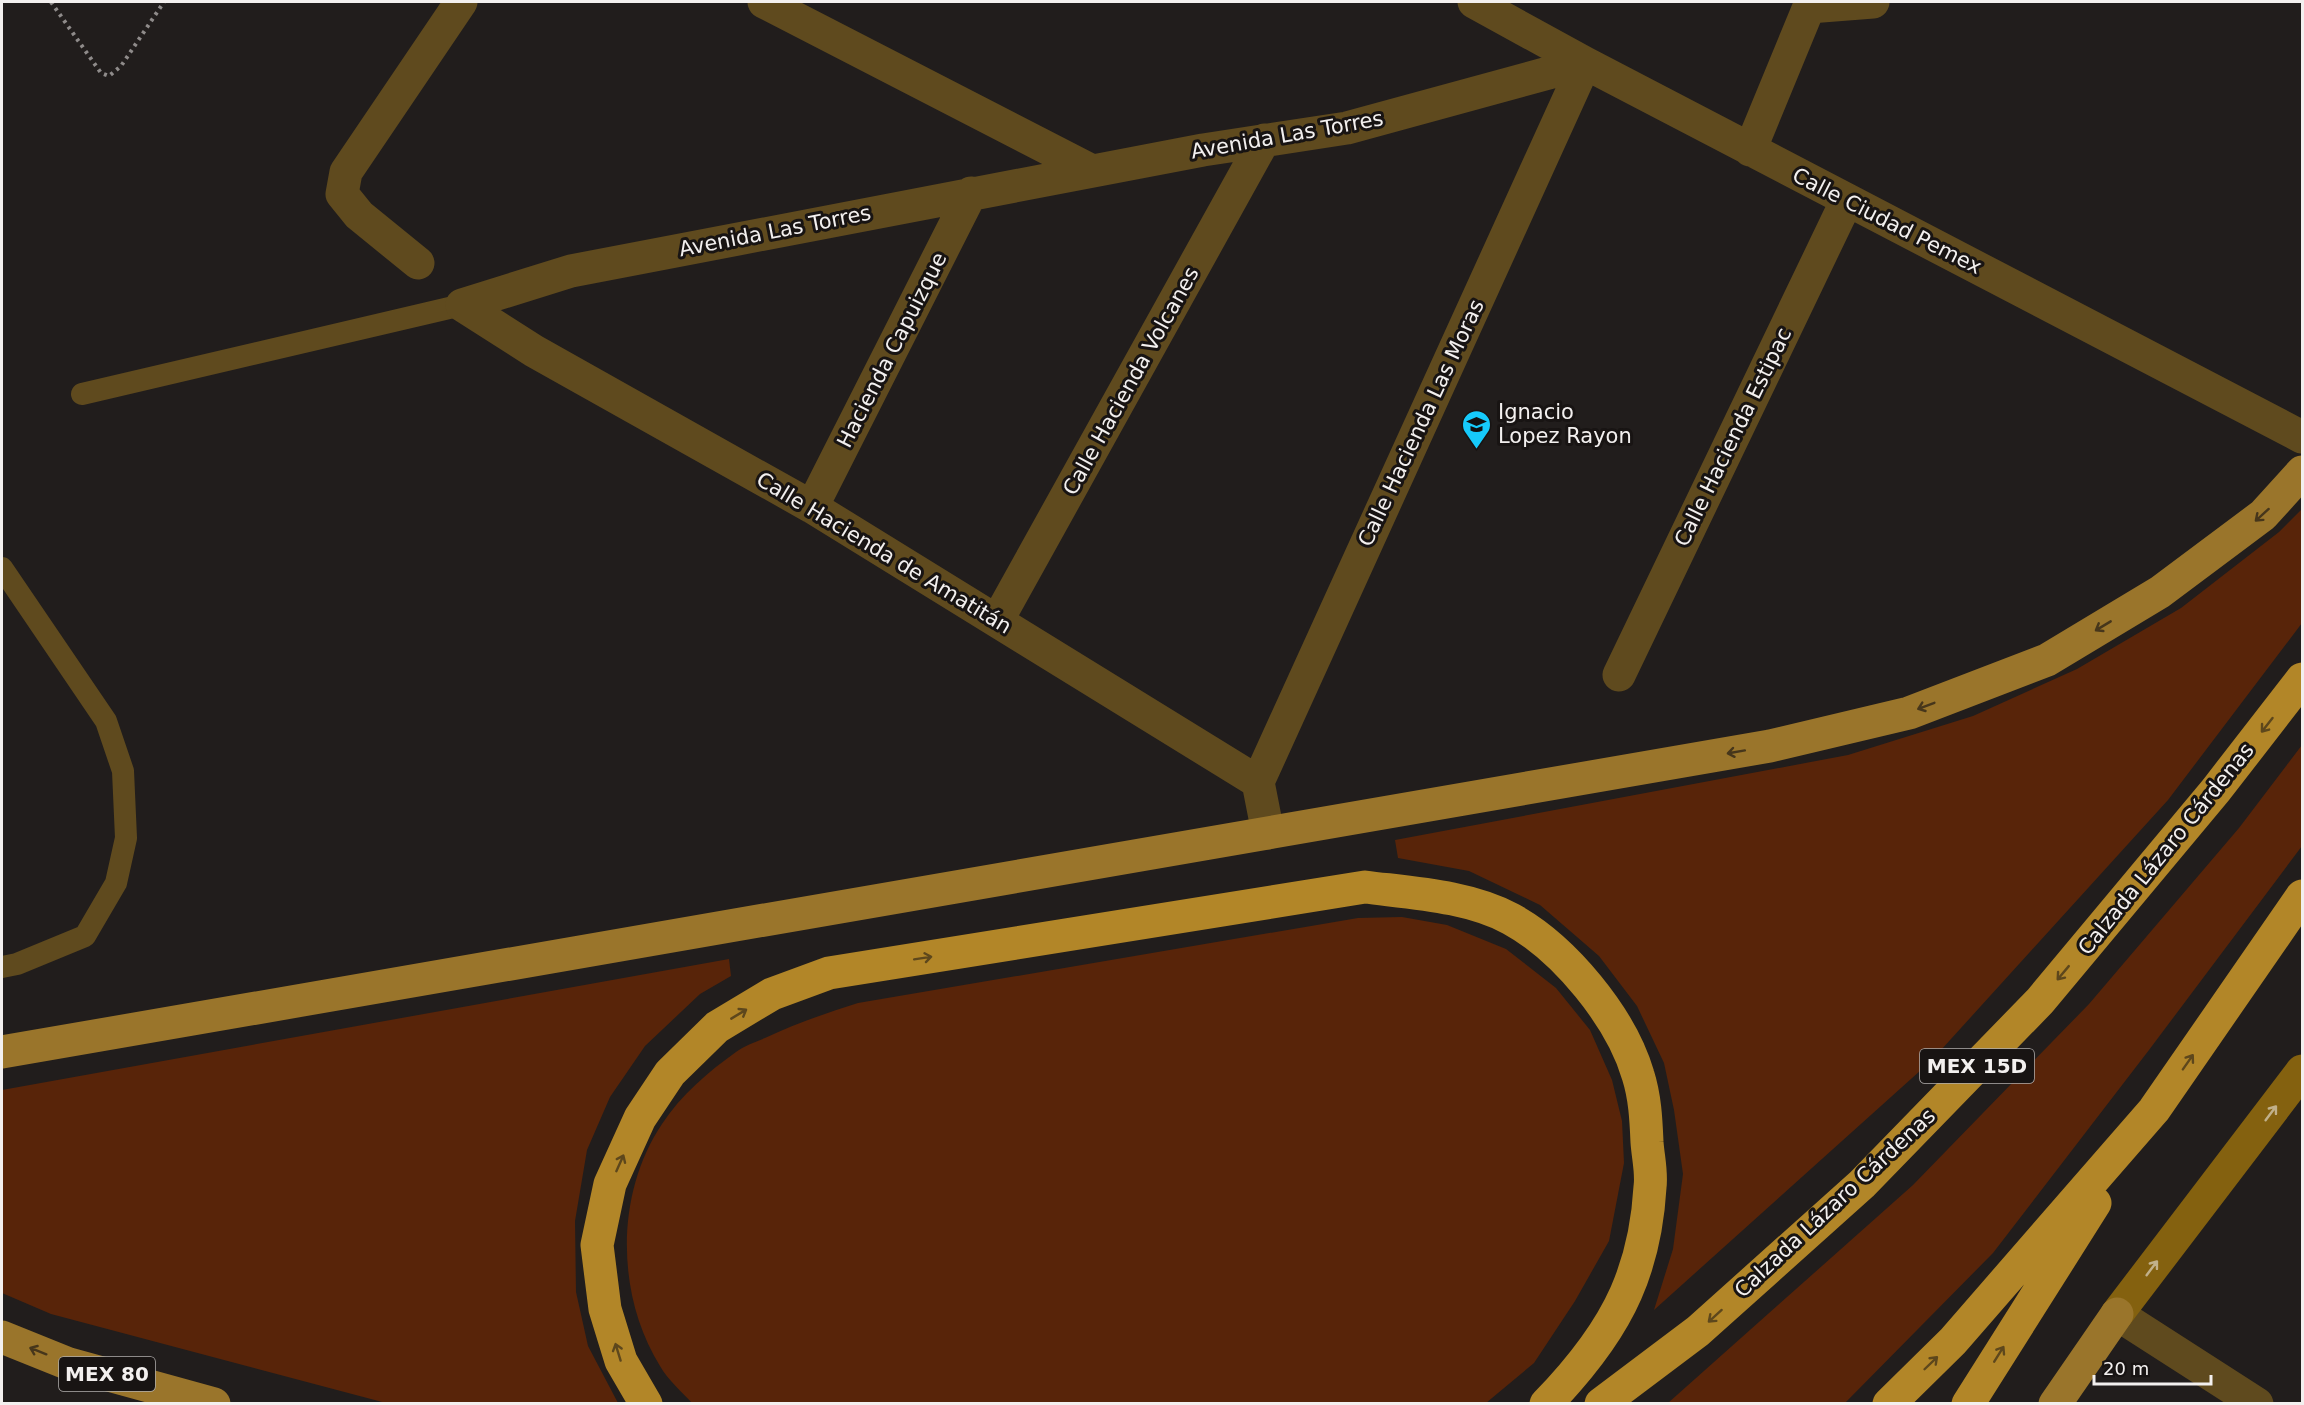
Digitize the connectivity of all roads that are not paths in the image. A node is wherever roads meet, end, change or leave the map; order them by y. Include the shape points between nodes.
1 (460, 2) edge
2 (764, 2) edge
3 (1873, 2) edge
4 (1810, 4) edge
5 (1491, 6) edge
6 (1585, 63) junction
7 (1264, 140) junction
8 (1750, 150) junction
9 (1092, 171) junction
10 (971, 193) junction
11 (1847, 200) junction
12 (418, 262) dead end
13 (462, 305) junction
14 (82, 394) dead end
15 (2302, 437) edge
16 (2302, 472) edge
17 (812, 507) junction
18 (2, 568) edge
19 (997, 621) junction
20 (1619, 675) dead end
21 (2302, 679) edge
22 (1258, 782) junction
23 (1269, 833) junction
24 (2302, 896) edge
25 (2, 967) edge
26 (2, 1052) edge
27 (2302, 1074) edge
28 (2154, 1110) junction
29 (2117, 1314) junction
30 (2, 1337) edge
31 (214, 1404) edge
32 (646, 1404) edge
33 (1546, 1404) edge
34 (1601, 1404) edge
35 (1889, 1404) edge
36 (1968, 1404) edge
37 (2055, 1404) edge
38 (2257, 1404) edge

1 - 12 street via 346,172 342,194 359,215
2 - 9 street
3 - 4 street
4 - 8 street
5 - 6 street, Calle Ciudad Pemex
6 - 7 street, Avenida Las Torres via 1347,128
6 - 8 street, Calle Ciudad Pemex
6 - 22 street, Calle Hacienda Las Moras
7 - 9 street, Avenida Las Torres
7 - 19 street, Calle Hacienda Volcanes
8 - 11 street, Calle Ciudad Pemex
9 - 10 street, Avenida Las Torres
10 - 13 street, Avenida Las Torres via 571,271
10 - 17 street, Hacienda Capuizque
11 - 15 street, Calle Ciudad Pemex
11 - 20 street, Calle Hacienda Estipac
13 - 14 lane
13 - 17 street, Calle Hacienda de Amatitán via 534,351
16 -> 23 main road via 2263,515 2160,592 2047,660 1909,713 1770,746
17 - 19 street, Calle Hacienda de Amatitán
18 - 25 lane via 106,721 123,771 126,838 116,883 85,936
19 - 22 street, Calle Hacienda de Amatitán
21 -> 34 highway, Calzada Lázaro Cárdenas / MEX 15D via 2216,790 2040,1001 1862,1184 1698,1331
22 - 23 street
23 - 26 main road
28 -> 24 highway
29 -> 27 main road
35 -> 28 highway via 1953,1341
36 -> 28 highway
29 - 37 main road
29 - 38 street
31 -> 30 main road, MEX 80 via 69,1364
32 -> 33 highway via 621,1361 605,1309 597,1245 610,1184 640,1118 670,1073 717,1027 772,994 829,973 1365,887 1448,898 1510,919 1542,940 1568,962 1608,1014 1638,1074 1646,1106 1651,1185 1635,1269 1615,1314 1590,1352

